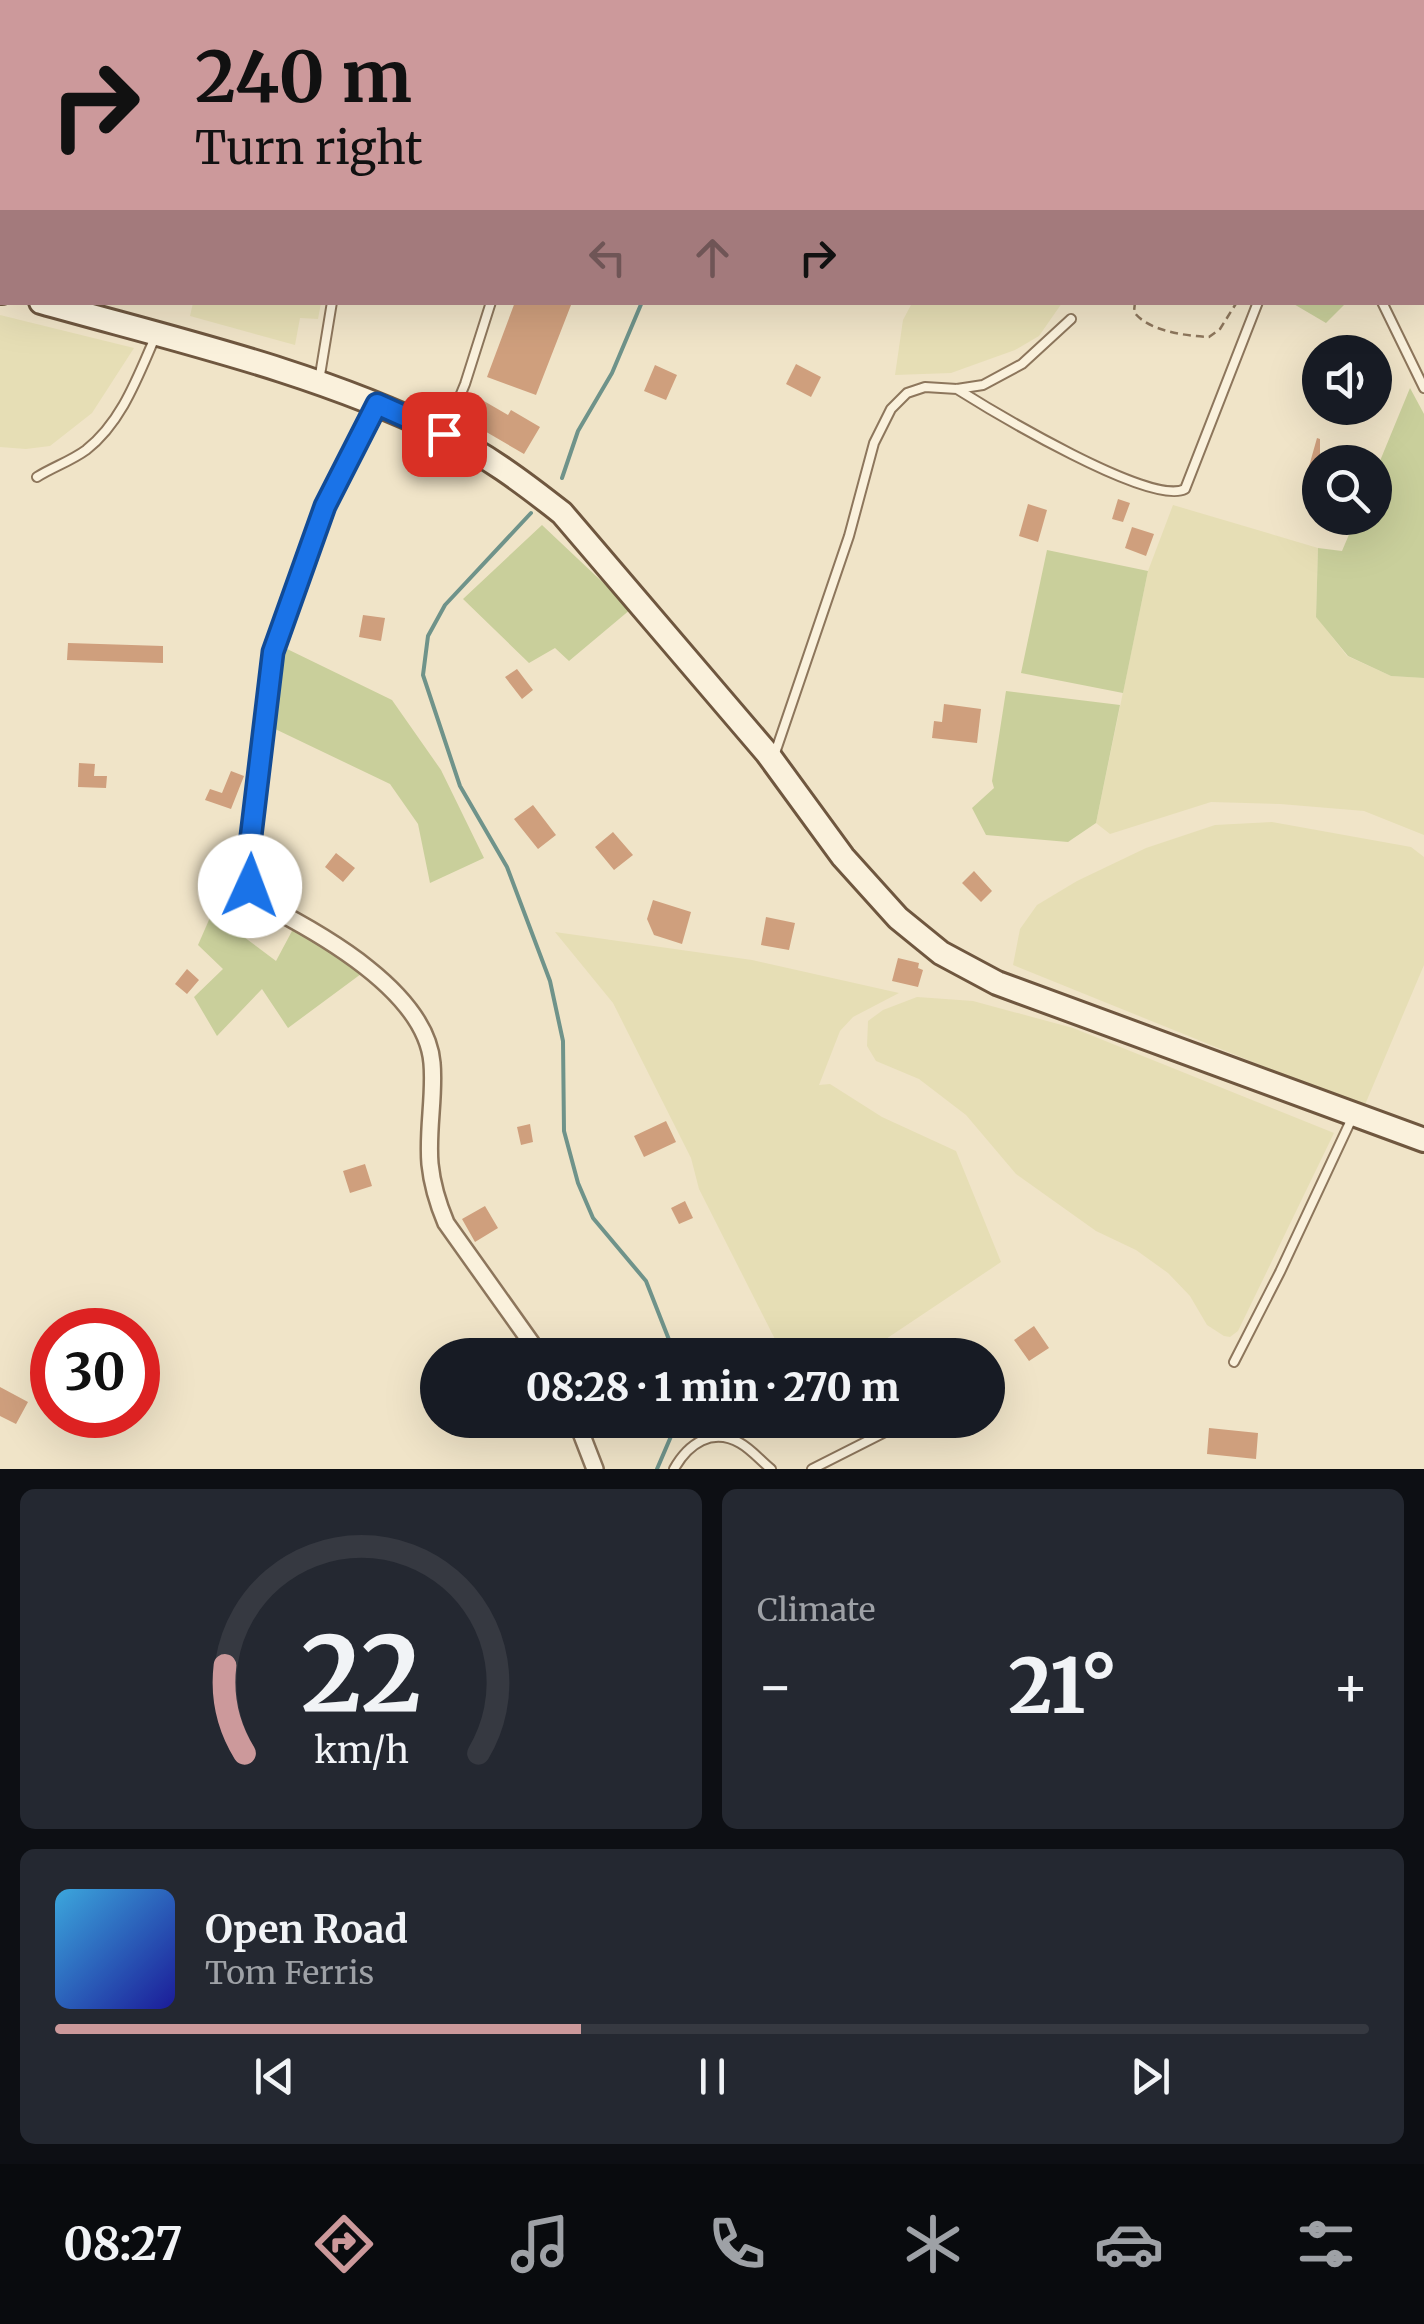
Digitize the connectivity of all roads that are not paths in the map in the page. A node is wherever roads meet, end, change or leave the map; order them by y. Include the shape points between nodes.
1 (51, 305) edge
2 (332, 305) edge
3 (490, 305) edge
4 (1257, 305) edge
5 (1383, 305) edge
6 (1072, 319) dead end
7 (156, 335) junction
8 (319, 380) junction
9 (1424, 388) edge
10 (956, 389) junction
11 (377, 404) junction
12 (444, 434) junction
13 (38, 476) dead end
14 (773, 760) junction
15 (1352, 1116) junction
16 (1424, 1140) edge
17 (528, 1338) edge
18 (1234, 1362) dead end
19 (583, 1438) edge
20 (873, 1438) edge
21 (596, 1469) edge
22 (674, 1469) edge
23 (771, 1469) edge
24 (812, 1469) edge

1 - 7 street
2 - 8 lane
3 - 12 lane
4 - 10 lane via 1179,492 1104,470
5 - 9 lane
6 - 10 lane via 1022,364
7 - 8 street
7 - 13 lane via 109,428 86,450
8 - 11 street
10 - 14 lane via 908,393 891,409 874,443
11 - 12 street
11 - 17 street via 325,506 273,652 250,886 264,906 330,940 417,1019 432,1062 430,1163 437,1201
12 - 14 street via 562,513
14 - 15 street via 843,857 898,918 941,953 997,983
15 - 16 street
15 - 18 lane
19 - 21 street
20 - 24 lane
22 - 23 lane via 695,1442 725,1438

